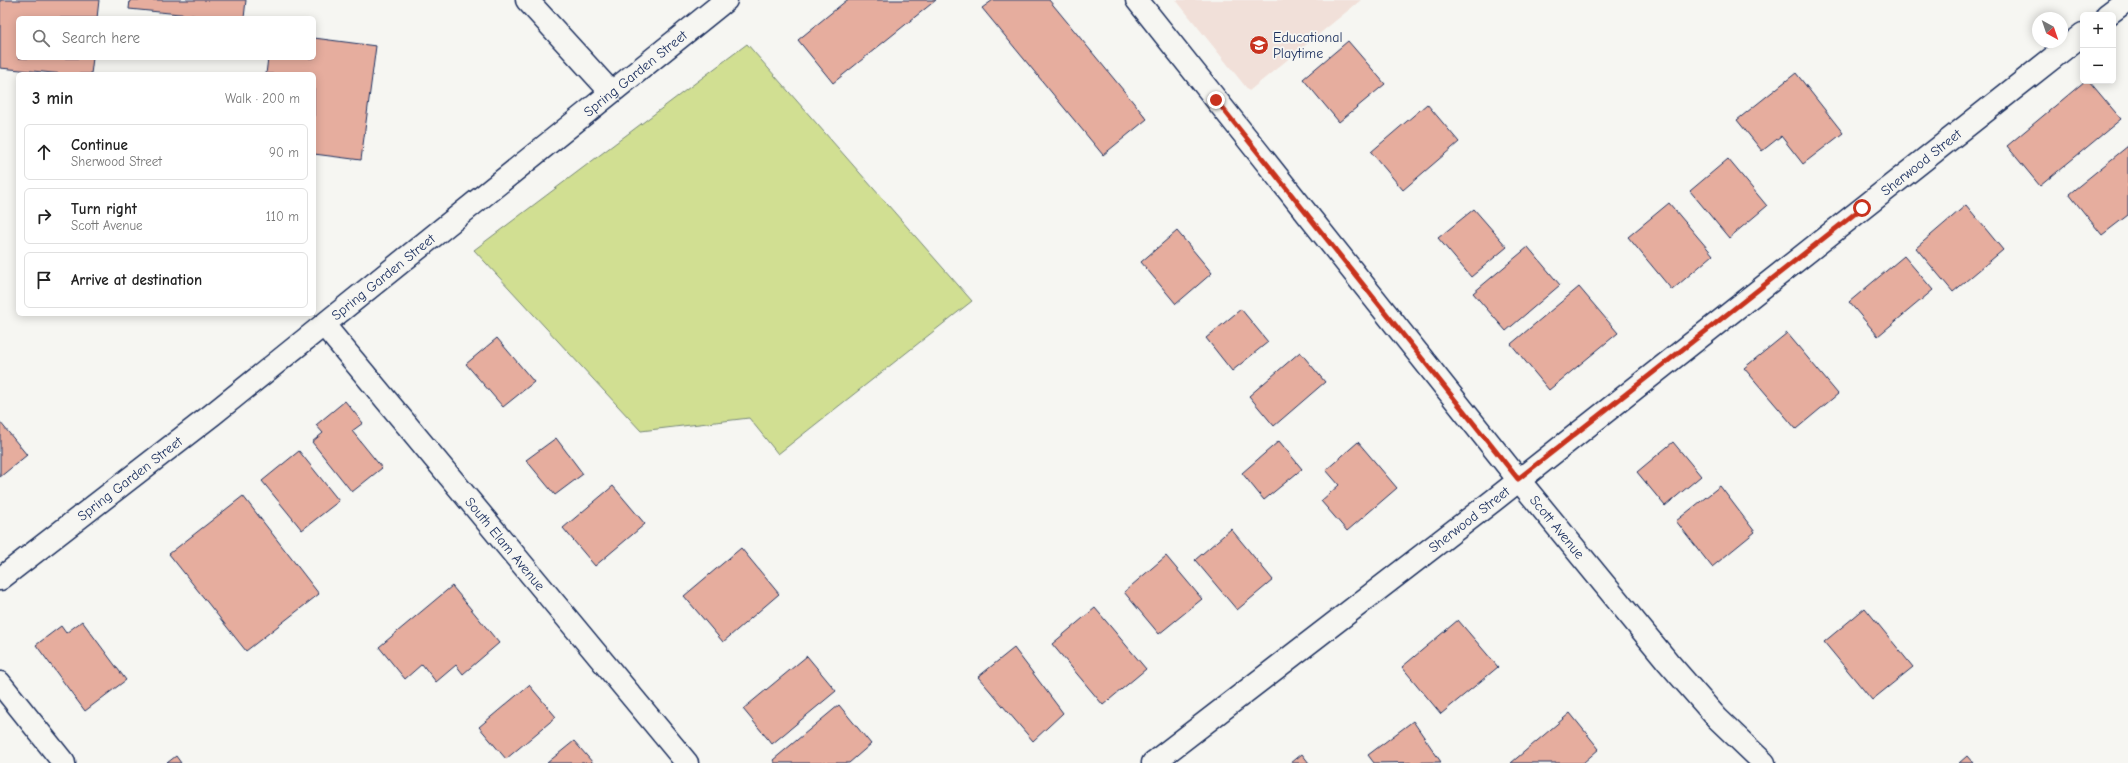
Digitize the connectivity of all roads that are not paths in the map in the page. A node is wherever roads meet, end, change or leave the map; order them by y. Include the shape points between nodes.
1 (527, 0) edge
2 (726, 0) edge
3 (1137, 0) edge
4 (2080, 36) edge
5 (610, 92) junction
6 (324, 325) junction
7 (1518, 479) junction
8 (0, 579) edge
9 (0, 683) edge
10 (64, 763) edge
11 (687, 763) edge
12 (1153, 763) edge
13 (1764, 763) edge

1 - 5 street
2 - 5 street, Spring Garden Street
3 - 7 street, Scott Avenue
4 - 7 street, Sherwood Street
5 - 6 street, Spring Garden Street
6 - 8 street, Spring Garden Street
6 - 11 street, South Elam Avenue
7 - 12 street, Sherwood Street
7 - 13 street, Scott Avenue via 1668,662 1717,718
9 - 10 street

